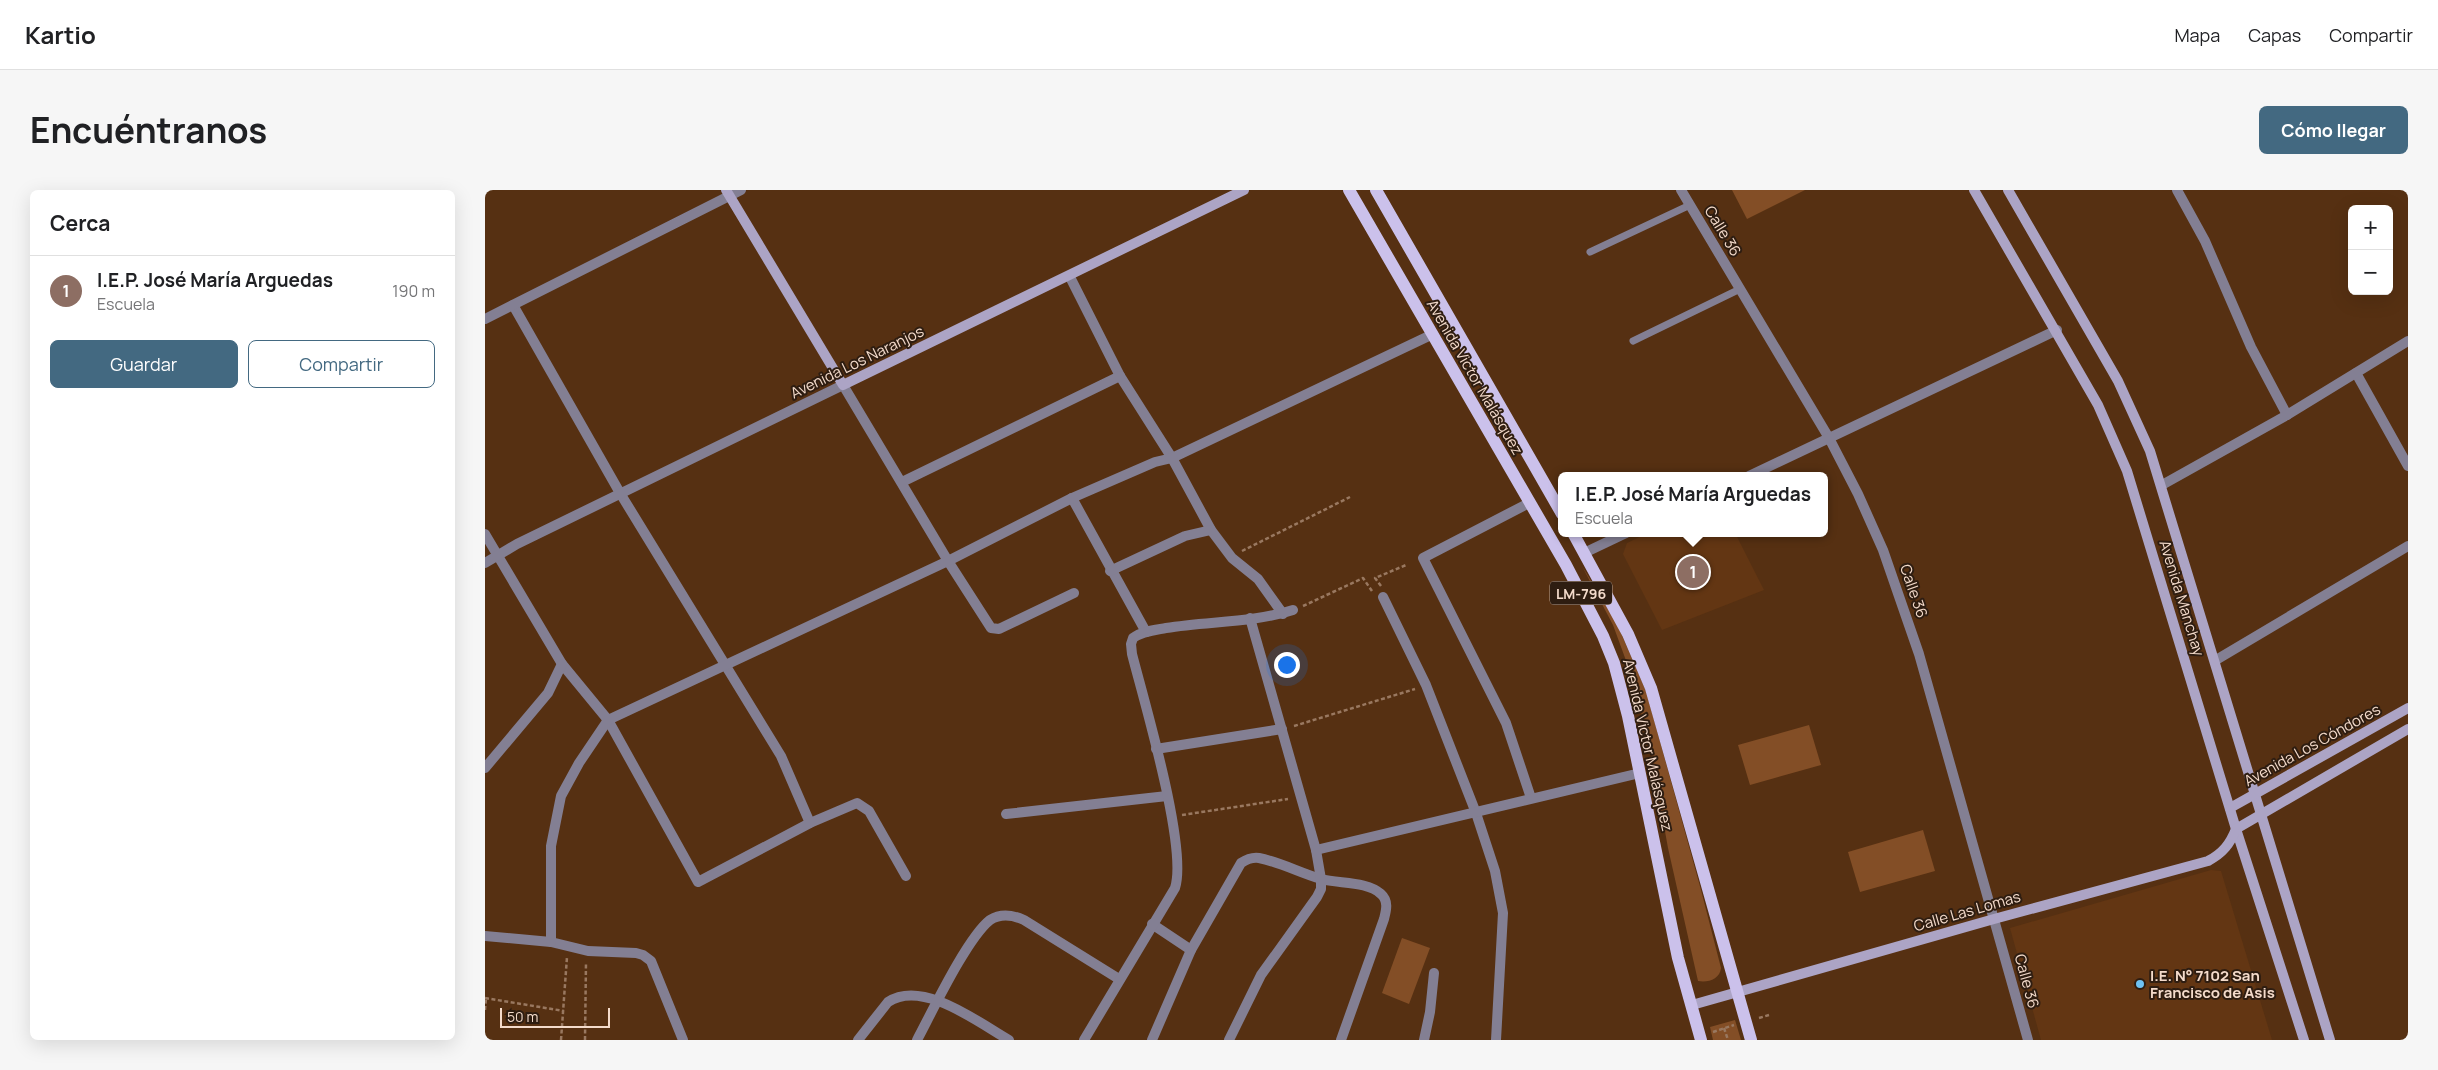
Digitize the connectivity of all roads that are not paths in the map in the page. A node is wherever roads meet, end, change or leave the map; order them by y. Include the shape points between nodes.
1 (741, 190) edge
2 (1244, 190) edge
3 (1349, 190) edge
4 (1376, 190) edge
5 (1681, 190) edge
6 (1974, 190) edge
7 (2008, 190) edge
8 (2177, 190) edge
9 (727, 193) edge
10 (1691, 205) junction
11 (1590, 252) dead end
12 (1070, 276) junction
13 (1740, 289) junction
14 (513, 304) junction
15 (485, 318) edge
16 (2057, 330) junction
17 (1431, 335) junction
18 (1633, 341) dead end
19 (2408, 341) edge
20 (2356, 373) junction
21 (1120, 376) junction
22 (843, 385) junction
23 (2287, 415) junction
24 (1829, 438) junction
25 (1172, 458) junction
26 (2408, 466) edge
27 (1757, 472) edge
28 (902, 482) junction
29 (2162, 485) junction
30 (620, 493) junction
31 (1072, 498) junction
32 (1529, 503) junction
33 (1558, 507) edge
34 (1211, 530) junction
35 (485, 534) edge
36 (1575, 537) edge
37 (1618, 537) edge
38 (2408, 546) edge
39 (1584, 553) junction
40 (498, 554) junction
41 (948, 561) junction
42 (485, 563) edge
43 (1110, 571) junction
44 (1074, 593) dead end
45 (1383, 597) dead end
46 (1293, 610) road end
47 (1283, 614) junction
48 (1250, 618) junction
49 (1146, 632) junction
50 (2216, 660) junction
51 (562, 664) junction
52 (724, 665) junction
53 (2408, 708) edge
54 (608, 720) junction
55 (1282, 729) junction
56 (2408, 729) edge
57 (1156, 749) junction
58 (485, 768) edge
59 (1640, 773) junction
60 (2257, 795) junction
61 (1167, 796) junction
62 (1531, 798) junction
63 (2230, 808) junction
64 (1476, 813) junction
65 (1006, 814) dead end
66 (2262, 814) junction
67 (810, 823) junction
68 (2236, 829) junction
69 (1316, 850) junction
70 (906, 876) dead end
71 (1321, 879) junction
72 (1994, 919) junction
73 (1152, 924) junction
74 (485, 936) edge
75 (551, 942) junction
76 (1191, 950) junction
77 (1434, 973) dead end
78 (1119, 979) junction
79 (1737, 992) junction
80 (939, 999) junction
81 (1692, 1005) junction
82 (683, 1040) edge
83 (858, 1040) edge
84 (917, 1040) edge
85 (1009, 1040) edge
86 (1084, 1040) edge
87 (1152, 1040) edge
88 (1229, 1040) edge
89 (1341, 1040) edge
90 (1424, 1040) edge
91 (1496, 1040) edge
92 (1701, 1040) edge
93 (1751, 1040) edge
94 (2028, 1040) edge
95 (2304, 1040) edge
96 (2330, 1040) edge

1 - 9 street
2 - 12 street, Avenida Los Naranjos
3 - 17 main road, Avenida Victor Malásquez / LM-796
4 - 33 main road, Avenida Victor Malásquez
5 - 10 street, Calle 36
6 - 16 street, Avenida Manchay
7 - 29 street, Avenida Manchay via 2123,389
8 - 23 street
9 - 14 street
9 - 22 street
10 - 11 lane
10 - 13 street, Calle 36
12 - 21 street
12 - 22 street, Avenida Los Naranjos
13 - 18 lane
13 - 24 street, Calle 36
14 - 15 street
14 - 30 street
16 - 24 street
16 - 63 street, Avenida Manchay via 2107,424 2127,472
17 - 25 street
17 - 32 main road, Avenida Victor Malásquez / LM-796
19 - 20 street
20 - 23 street
20 - 26 street
21 - 25 street
21 - 28 street
22 - 28 street
22 - 30 street, Avenida Los Naranjos
23 - 29 street
24 - 27 street
24 - 72 street, Calle 36 via 1871,522 1906,613
25 - 31 street via 1149,464
25 - 34 street
28 - 41 street
29 - 50 street, Avenida Manchay
30 - 40 street, Avenida Los Naranjos
30 - 52 street
31 - 41 street
31 - 43 street
32 - 59 main road, Avenida Victor Malásquez / LM-796 via 1566,564 1603,636 1622,690
32 - 62 street via 1423,558 1506,723
34 - 43 street via 1185,536
34 - 47 street via 1232,558 1258,579
35 - 40 street
36 - 39 main road, Avenida Victor Malásquez / LM-796
37 - 39 street
38 - 50 street
39 - 79 main road, Avenida Victor Malásquez / LM-796 via 1628,634 1651,688
40 - 42 street, Avenida Los Naranjos
40 - 51 street
41 - 44 street via 991,628 999,629
41 - 52 street
43 - 49 street
45 - 64 street via 1426,685
46 - 47 street
47 - 48 street
48 - 49 street
48 - 55 street
49 - 57 street via 1136,636 1131,644
50 - 60 street, Avenida Manchay
51 - 54 street
51 - 58 street via 548,693
52 - 54 street
52 - 67 street via 781,756
53 - 60 street, Avenida Los Cóndores
54 - 67 street via 699,882
54 - 75 street via 561,796 551,846
55 - 57 street
55 - 69 street
56 - 66 street
57 - 61 street
59 - 62 street
59 - 81 main road, Avenida Victor Malásquez / LM-796
60 - 63 street, Avenida Los Cóndores
60 - 66 street, Avenida Manchay
61 - 65 street
61 - 73 street via 1178,880
62 - 64 street
63 - 68 street, Avenida Manchay
64 - 69 street
64 - 91 street via 1495,871 1503,913
66 - 68 street
66 - 96 street, Avenida Manchay
67 - 70 street via 857,803 869,811
68 - 72 street, Calle Las Lomas via 2230,843 2208,861
68 - 95 street, Avenida Manchay
69 - 71 street
71 - 76 street via 1265,859 1246,859 1229,882
71 - 88 street via 1317,897 1261,975
71 - 89 street via 1379,892 1386,903 1384,919
72 - 79 street, Calle Las Lomas
72 - 94 street, Calle 36
73 - 76 street
73 - 78 street
74 - 75 street
75 - 82 street via 588,951 643,955 651,962
76 - 87 street
77 - 90 street
78 - 80 street via 1024,920 1003,915 991,920 970,946
78 - 86 street
79 - 81 street, Calle Las Lomas
79 - 93 main road, Avenida Victor Malásquez / LM-796
80 - 83 street via 894,998
80 - 84 street
80 - 85 street
81 - 92 main road, Avenida Victor Malásquez / LM-796

